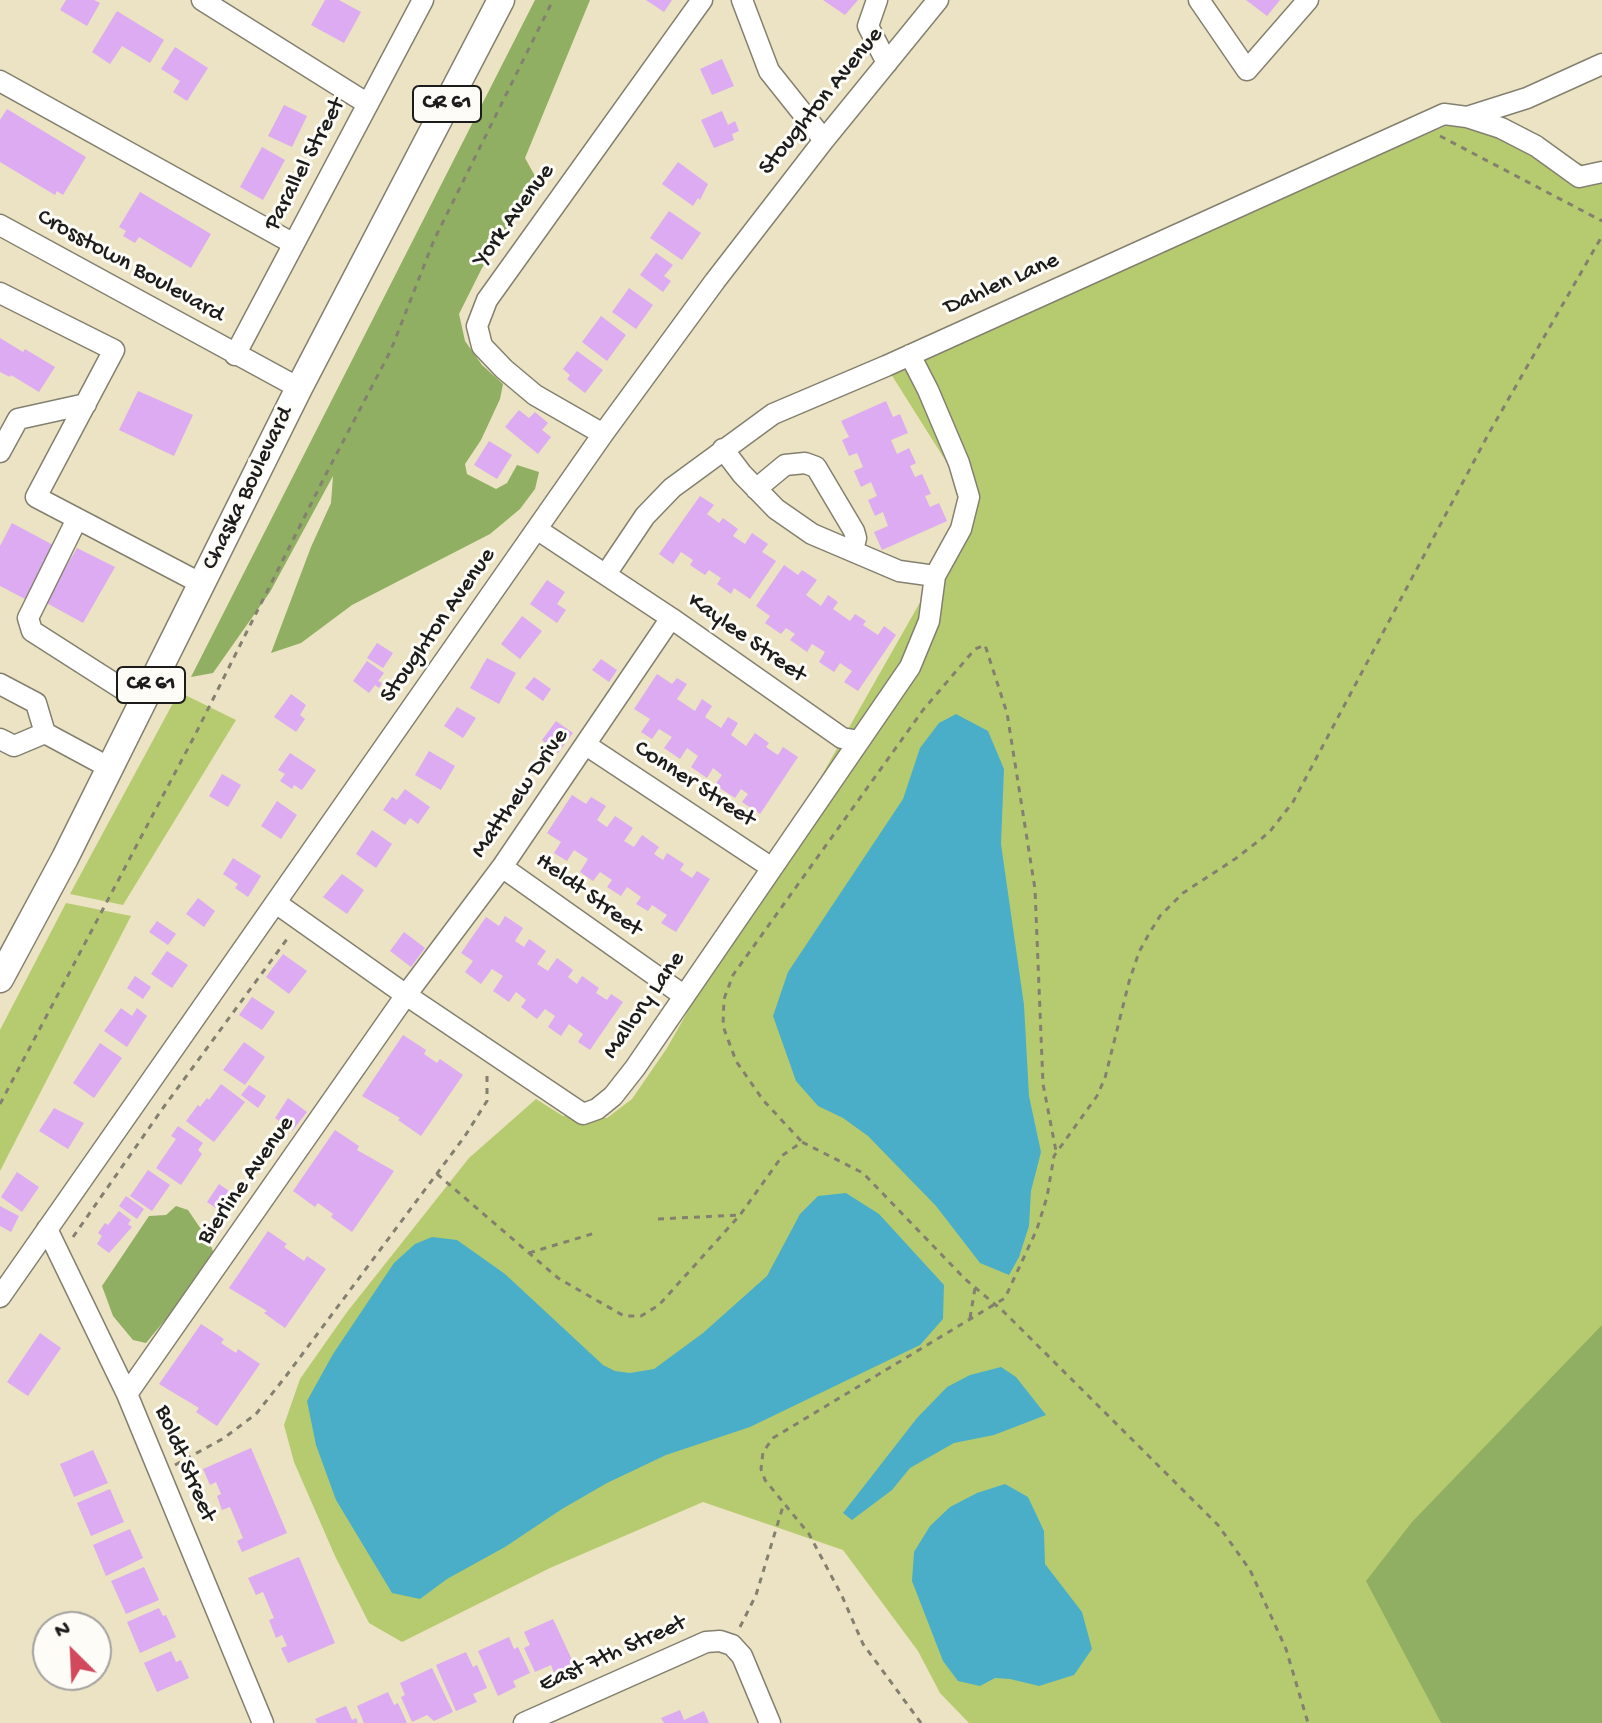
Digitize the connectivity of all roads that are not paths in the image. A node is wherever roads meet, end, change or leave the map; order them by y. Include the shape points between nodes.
1 (202, 0) edge
2 (423, 0) edge
3 (501, 0) edge
4 (702, 0) edge
5 (742, 0) edge
6 (877, 0) edge
7 (938, 0) edge
8 (1199, 0) edge
9 (1308, 0) edge
10 (887, 63) junction
11 (1602, 64) edge
12 (0, 81) edge
13 (368, 104) junction
14 (1467, 117) junction
15 (824, 140) junction
16 (1602, 172) edge
17 (0, 225) edge
18 (294, 244) junction
19 (0, 293) edge
20 (235, 355) junction
21 (910, 355) junction
22 (299, 388) junction
23 (86, 404) junction
24 (603, 434) junction
25 (723, 449) junction
26 (0, 452) edge
27 (756, 489) junction
28 (77, 519) junction
29 (538, 530) junction
30 (853, 550) junction
31 (606, 574) junction
32 (935, 576) junction
33 (202, 584) junction
34 (671, 618) junction
35 (0, 684) edge
36 (143, 702) junction
37 (45, 733) junction
38 (0, 739) edge
39 (859, 741) junction
40 (586, 745) junction
41 (110, 768) junction
42 (502, 867) junction
43 (772, 868) junction
44 (276, 903) junction
45 (0, 979) edge
46 (406, 995) junction
47 (683, 995) junction
48 (47, 1229) junction
49 (0, 1297) edge
50 (127, 1394) junction
51 (263, 1723) edge
52 (524, 1723) edge
53 (770, 1723) edge

1 - 13 street
2 - 13 street, Parallel Street
3 - 22 main road, Chaska Boulevard / CR 61
4 - 24 street, York Avenue via 487,300 477,326 482,346 504,369 535,395
5 - 15 street via 769,71
6 - 10 street via 868,26
7 - 10 street, Stoughton Avenue
8 - 9 street via 1247,70
10 - 15 street, Stoughton Avenue
11 - 14 street via 1527,98
12 - 18 street
13 - 18 street, Parallel Street
14 - 16 street via 1536,146 1579,177
14 - 21 street, Dahlen Lane via 1444,114
15 - 24 street, Stoughton Avenue
17 - 20 street, Crosstown Boulevard
18 - 20 street, Parallel Street
19 - 23 street via 114,350
20 - 22 street, Crosstown Boulevard
21 - 25 street, Dahlen Lane via 773,414
21 - 32 street via 953,448 969,497 961,529
22 - 33 main road, Chaska Boulevard / CR 61
23 - 26 street via 18,419
23 - 28 street via 36,497
24 - 29 street, Stoughton Avenue
25 - 27 street
25 - 31 street, Dahlen Lane via 645,516
27 - 30 street via 812,534
27 - 30 street via 785,465 816,467 854,531
28 - 33 street
28 - 36 street via 28,618 32,631
29 - 31 street, Kaylee Street
29 - 44 street, Stoughton Avenue
30 - 32 street via 899,571
31 - 34 street, Kaylee Street
32 - 39 street, Mallory Lane via 929,621 910,667
33 - 36 main road, Chaska Boulevard / CR 61
34 - 39 street, Kaylee Street via 842,738
34 - 40 street, Matthew Drive
35 - 37 street via 36,703
36 - 41 main road, Chaska Boulevard / CR 61
37 - 38 street via 14,746
37 - 41 street
39 - 43 street, Mallory Lane
40 - 42 street, Matthew Drive
40 - 43 street, Conner Street
41 - 45 main road, Chaska Boulevard / CR 61
42 - 46 street, Matthew Drive
42 - 47 street, Heldt Street
43 - 47 street, Mallory Lane
44 - 46 street
44 - 48 street, Stoughton Avenue
46 - 47 street, Mallory Lane via 583,1114 613,1096
46 - 50 street, Bierline Avenue
48 - 49 street, Stoughton Avenue
48 - 50 street, Boldt Street
50 - 51 street, Boldt Street
52 - 53 street, East 7th Street via 706,1642 720,1641 742,1656

